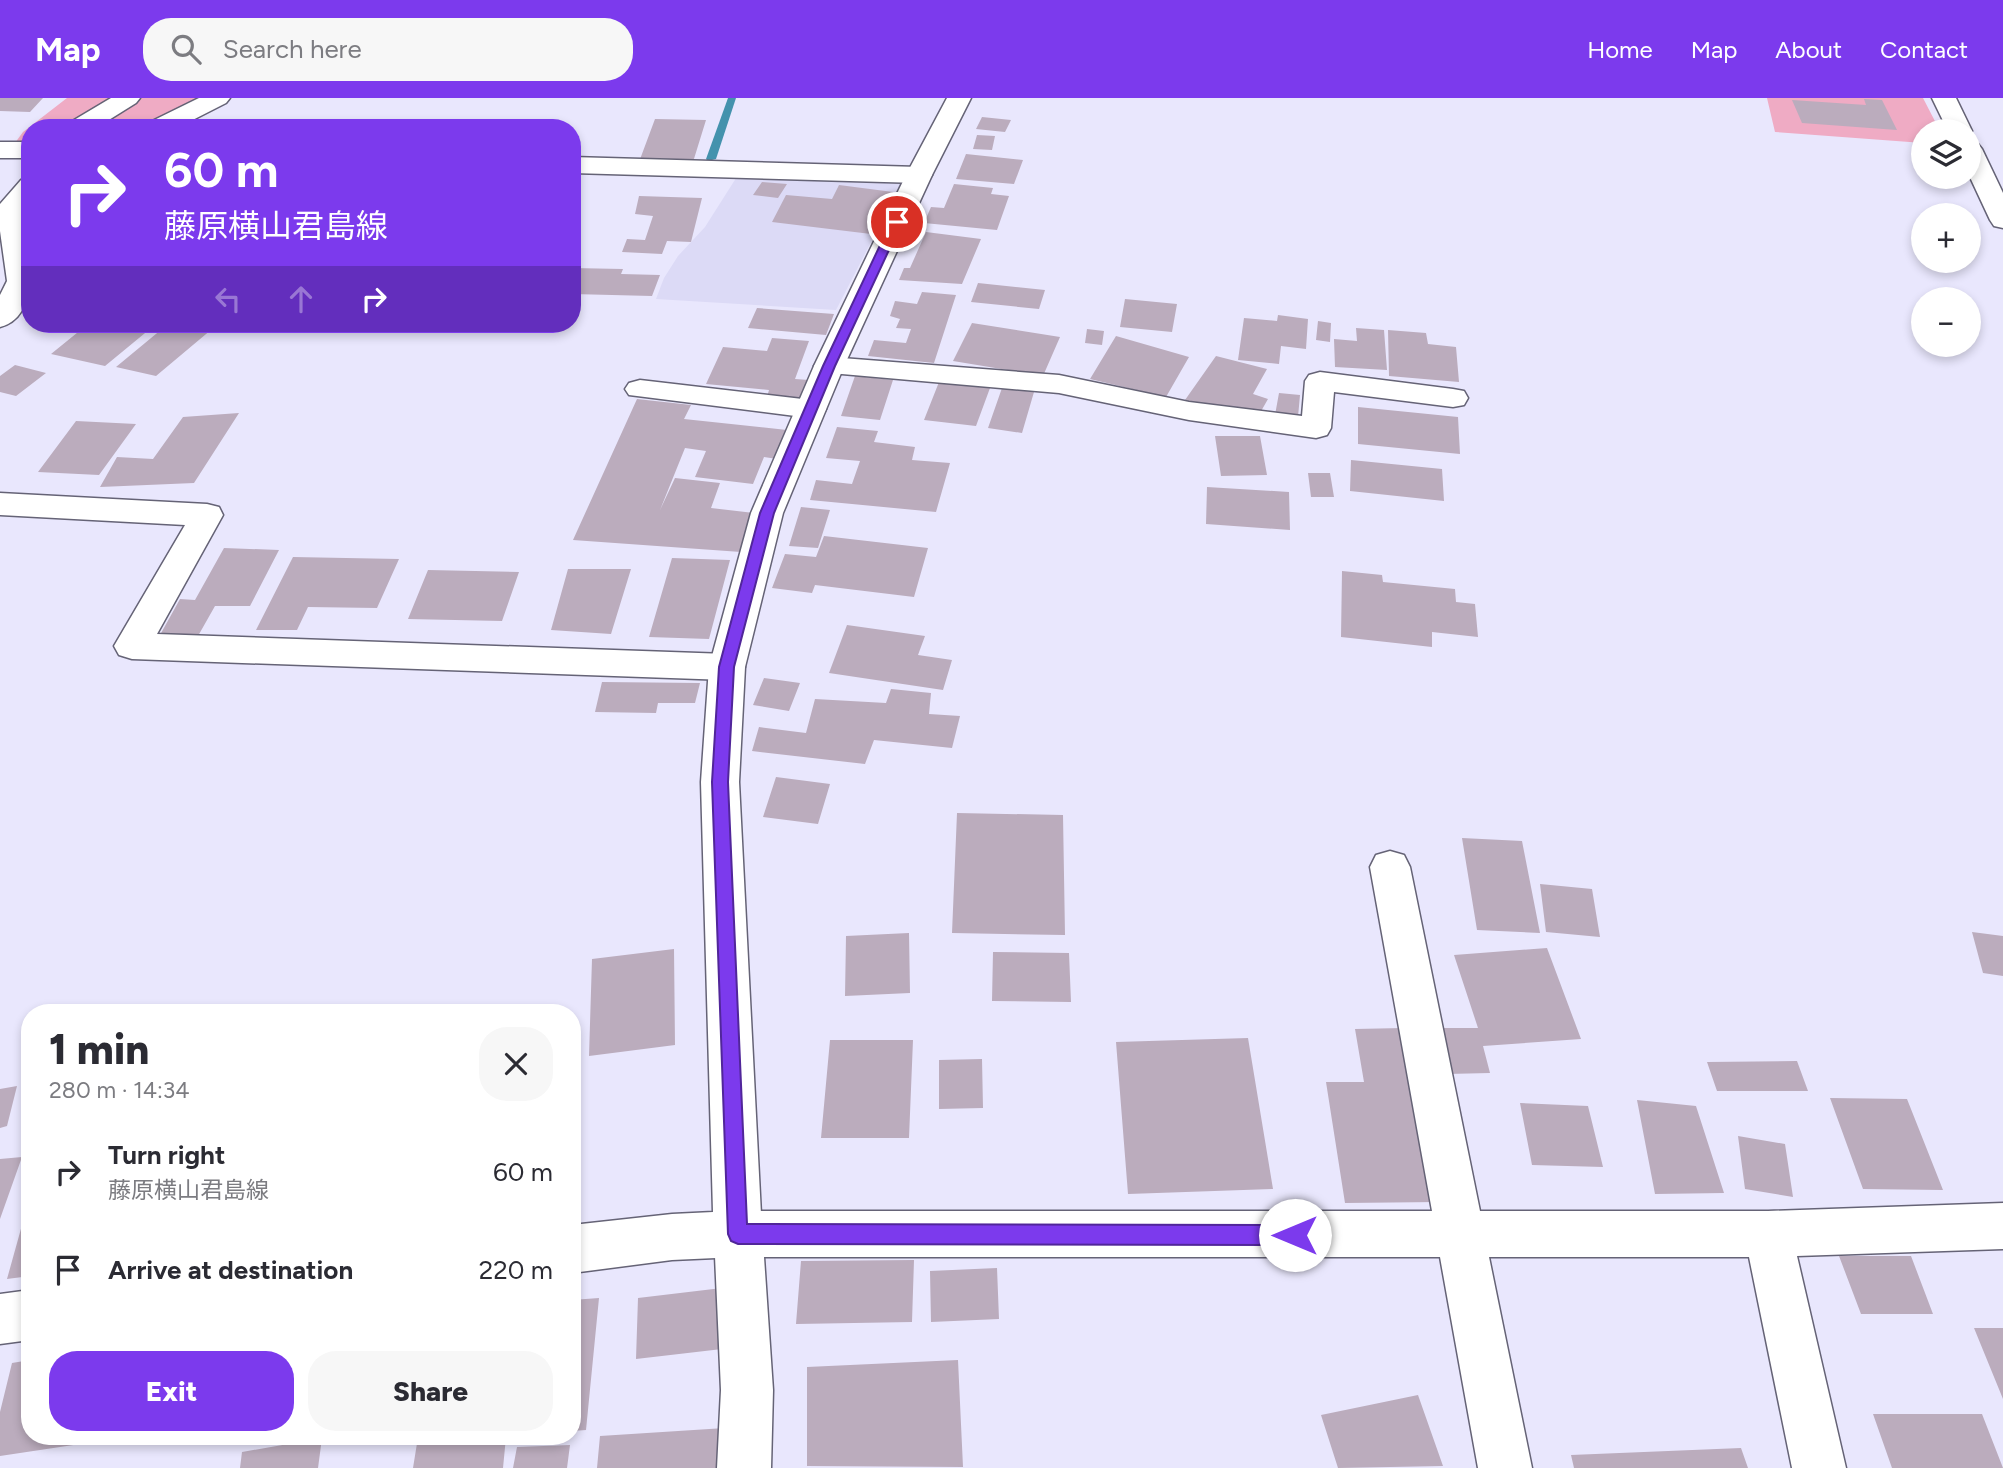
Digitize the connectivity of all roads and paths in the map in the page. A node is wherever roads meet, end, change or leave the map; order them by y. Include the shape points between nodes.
1 (128, 98) edge
2 (218, 98) edge
3 (959, 98) edge
4 (1944, 98) edge
5 (93, 119) edge
6 (175, 119) edge
7 (1954, 119) edge
8 (0, 150) edge
9 (21, 150) edge
10 (581, 165) edge
11 (919, 174) junction
12 (1981, 174) edge
13 (21, 196) edge
14 (2003, 220) edge
15 (21, 281) edge
16 (21, 281) edge
17 (0, 318) edge
18 (829, 366) junction
19 (640, 389) dead end
20 (1453, 398) dead end
21 (811, 409) junction
22 (0, 504) edge
23 (727, 667) junction
24 (1390, 867) dead end
25 (2003, 1226) edge
26 (738, 1234) junction
27 (1768, 1234) junction
28 (1462, 1235) junction
29 (581, 1248) edge
30 (21, 1316) edge
31 (0, 1318) edge
32 (744, 1468) edge
33 (1505, 1468) edge
34 (1819, 1468) edge

1 - 5 street
2 - 6 street
3 - 11 street
4 - 7 street
8 - 9 street
10 - 11 street
11 - 18 street
12 - 14 street
13 - 15 street via 10,209
16 - 17 street
18 - 20 street via 1059,384 1189,411 1315,428 1320,381
18 - 21 street
19 - 21 street
21 - 23 street via 767,513
22 - 23 street via 207,515 132,646
23 - 26 street via 720,782
24 - 28 street
25 - 27 street
26 - 28 street
26 - 29 street
26 - 32 street via 747,1390
27 - 28 street
27 - 34 street
28 - 33 street
30 - 31 street

